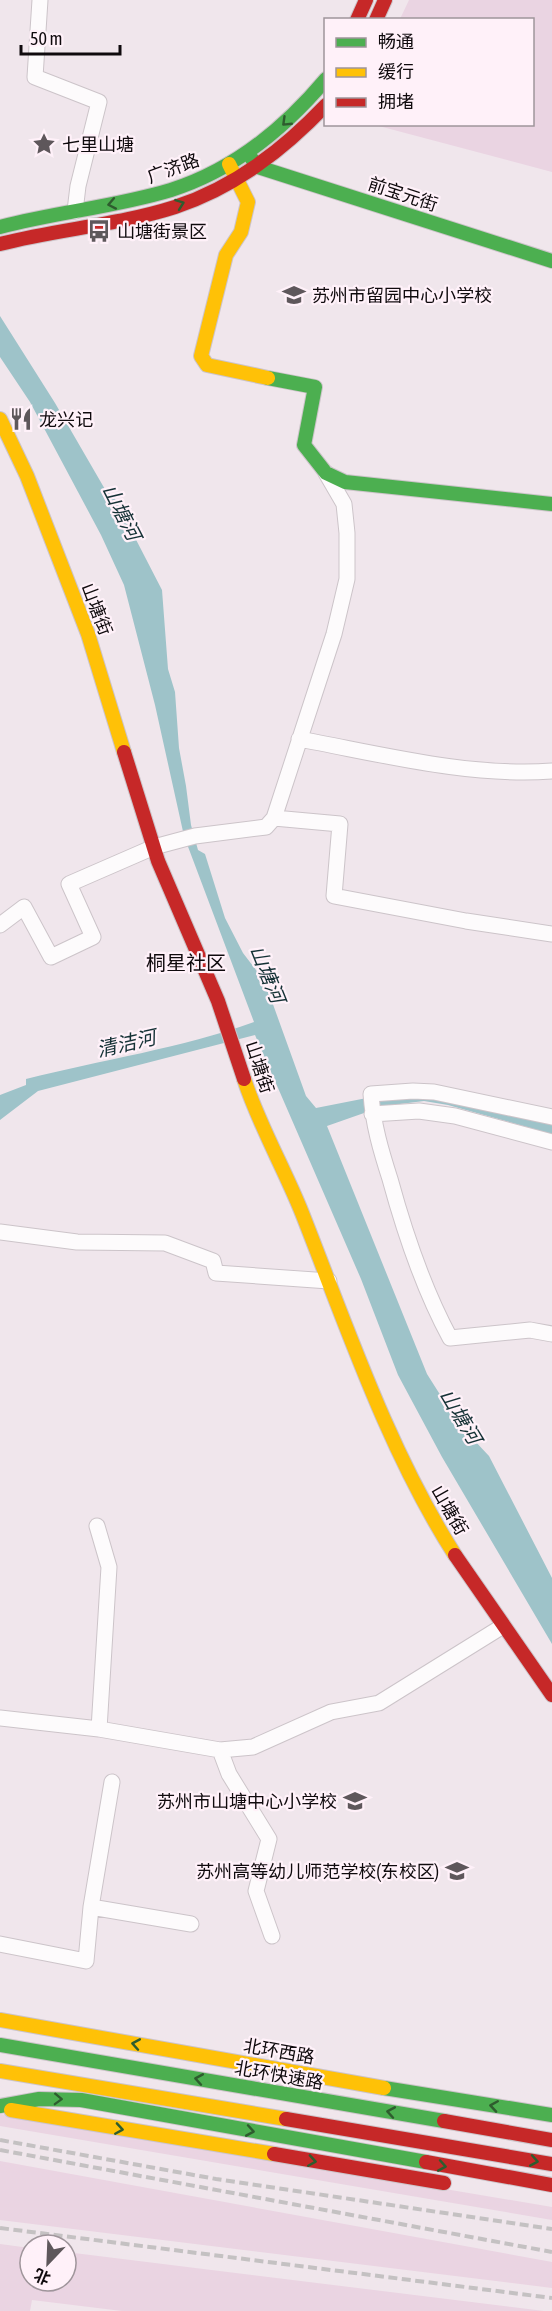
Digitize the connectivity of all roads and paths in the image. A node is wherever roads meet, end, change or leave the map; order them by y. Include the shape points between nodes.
1 (40, 0) edge
2 (366, 0) edge
3 (385, 0) edge
4 (358, 18) edge
5 (377, 18) edge
6 (324, 81) edge
7 (324, 107) edge
8 (248, 154) junction
9 (229, 164) junction
10 (258, 167) junction
11 (237, 179) junction
12 (75, 211) junction
13 (0, 227) edge
14 (0, 244) edge
15 (552, 261) edge
16 (0, 419) edge
17 (326, 473) junction
18 (552, 504) edge
19 (299, 739) junction
20 (552, 771) edge
21 (274, 818) junction
22 (154, 847) junction
23 (0, 925) edge
24 (552, 934) edge
25 (372, 1113) junction
26 (552, 1117) edge
27 (552, 1142) edge
28 (0, 1233) edge
29 (329, 1281) junction
30 (552, 1334) edge
31 (97, 1526) dead end
32 (503, 1626) junction
33 (552, 1695) edge
34 (0, 1718) edge
35 (99, 1729) junction
36 (220, 1750) junction
37 (112, 1782) dead end
38 (91, 1907) junction
39 (191, 1924) dead end
40 (272, 1936) dead end
41 (0, 1944) edge
42 (0, 2020) edge
43 (0, 2045) edge
44 (0, 2071) edge
45 (0, 2106) edge
46 (552, 2115) edge
47 (552, 2140) edge
48 (552, 2164) edge
49 (552, 2185) edge
50 (463, 2186) dead end

1 - 12 street via 35,77 99,102
2 - 4 main road
3 - 5 main road
6 -> 8 main road, 广济路 via 287,121
7 - 10 main road, 广济路
8 - 9 main road, 广济路
8 - 10 main road
9 - 11 main road
9 -> 12 main road, 广济路 via 152,196
10 - 11 main road, 广济路
10 - 15 main road, 前宝元街
14 -> 11 main road, 广济路 via 156,212
11 - 17 main road via 248,202 241,232 226,255 201,356 207,365 315,387 304,445
12 - 13 main road, 广济路
16 - 22 main road, 山塘街 via 27,476 88,634
17 - 18 main road via 345,482
17 - 19 street via 344,504 347,579 334,634
19 - 20 street via 446,765 527,773
19 - 21 street
21 - 22 street via 266,827 195,836
21 - 24 street via 340,824 334,896
22 - 23 street via 69,884 93,938 51,957 24,907
22 - 29 main road, 山塘街 via 228,1028 252,1103
25 - 26 street via 371,1094 413,1090
25 - 27 street via 419,1111 455,1116
25 - 30 street via 408,1242 450,1338 530,1330
28 - 29 street via 77,1242 165,1243 213,1260 216,1272
29 - 32 main road, 山塘街 via 371,1389 433,1520
31 - 35 street via 109,1567
32 - 33 main road, 山塘街
32 - 36 street via 380,1703 331,1712 253,1747
34 - 35 street
35 - 36 street
36 - 40 street via 229,1774 269,1839 256,1891
37 - 38 street
38 - 39 street
38 - 41 street via 86,1961
46 -> 42 main road, 北环西路
47 -> 43 main road, 北环快速路
44 -> 48 main road
45 -> 49 main road via 39,2099 81,2100
45 -> 50 main road via 27,2114

